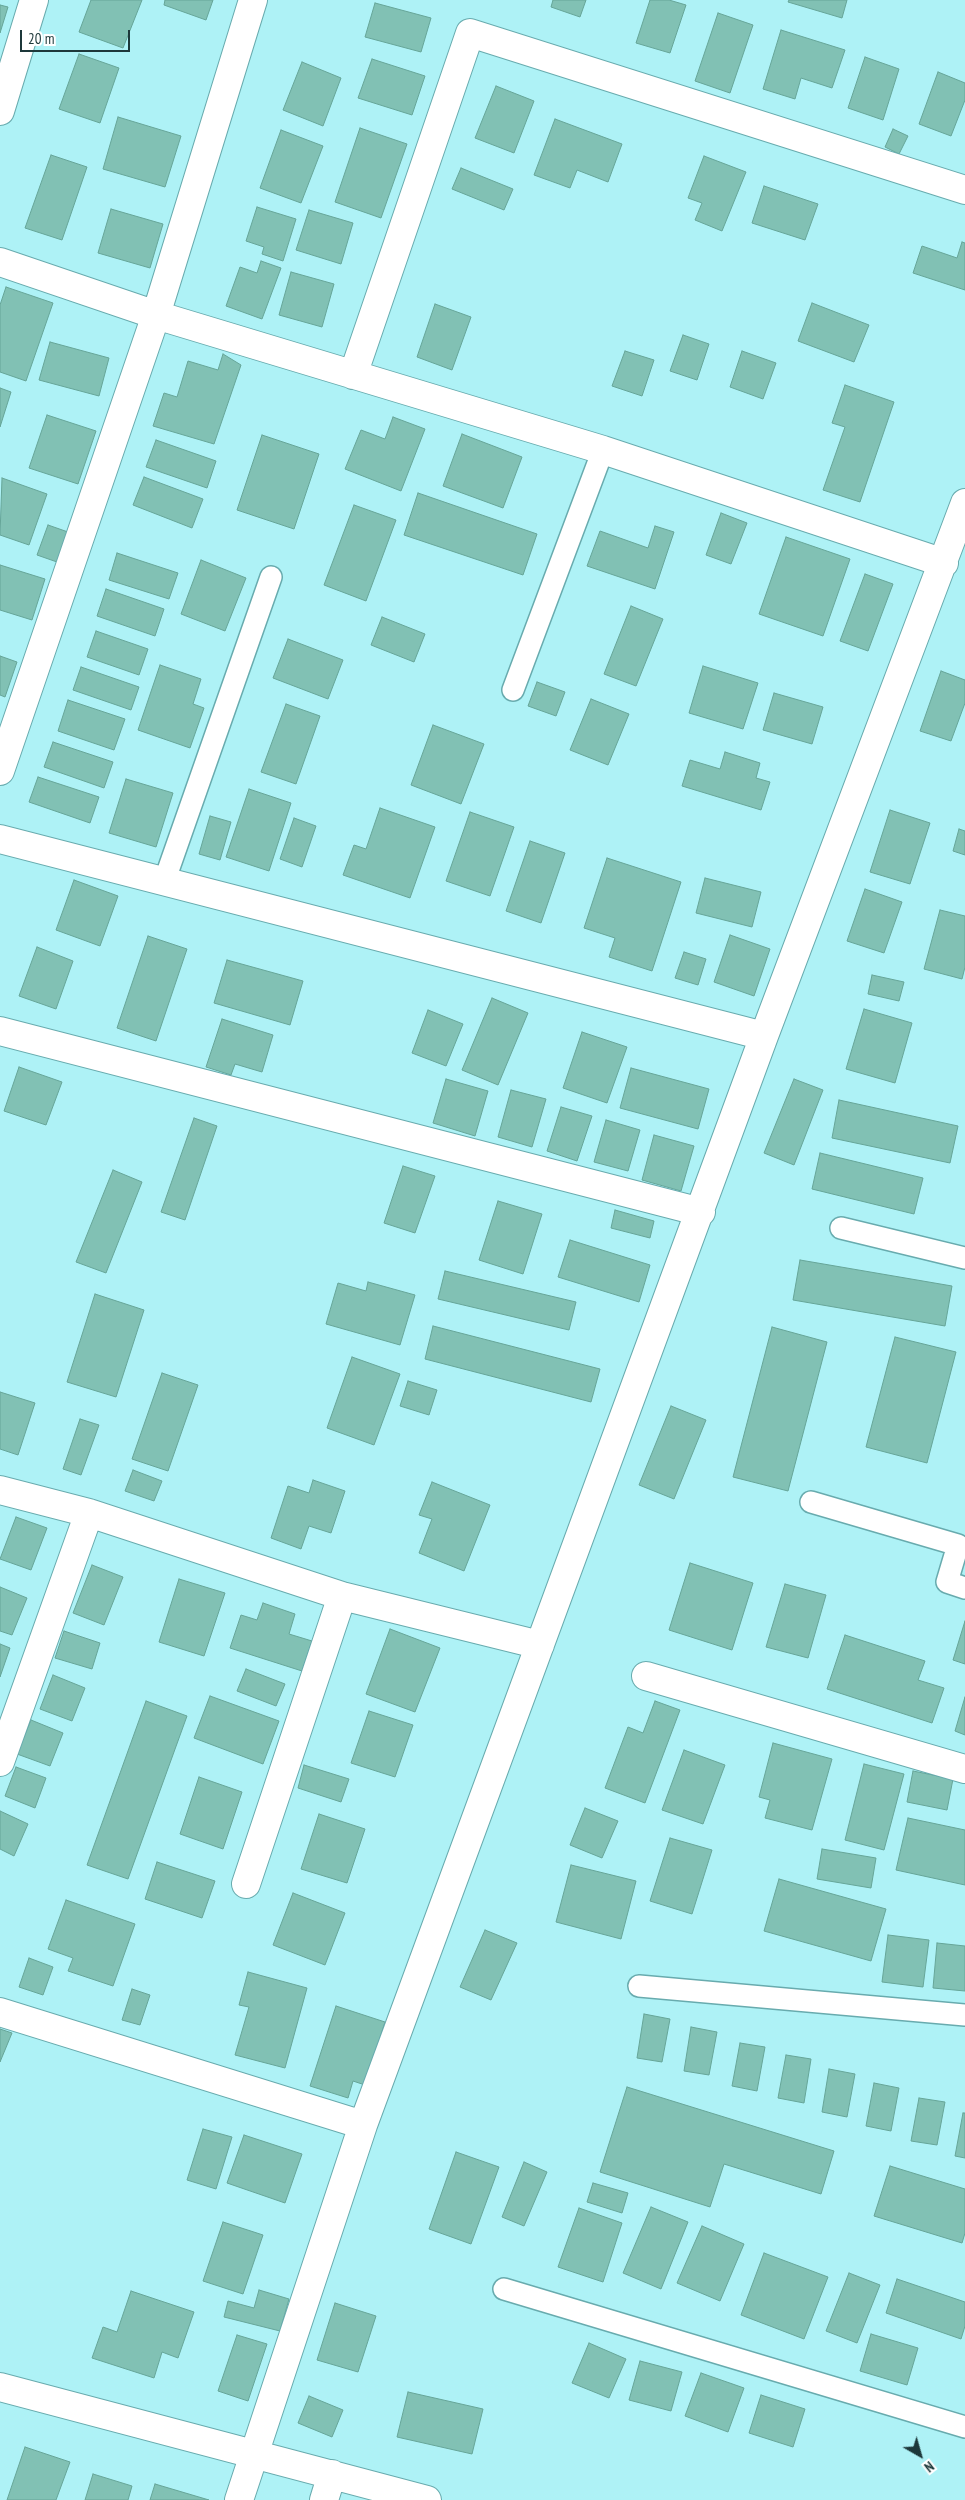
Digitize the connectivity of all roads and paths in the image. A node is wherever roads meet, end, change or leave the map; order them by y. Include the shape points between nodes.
1 (34, 0) edge
2 (253, 0) edge
3 (0, 111) edge
4 (965, 190) edge
5 (0, 262) edge
6 (156, 314) junction
7 (353, 375) junction
8 (603, 450) junction
9 (965, 503) edge
10 (944, 563) junction
11 (271, 578) dead end
12 (513, 690) dead end
13 (0, 771) edge
14 (2, 847) edge
15 (164, 882) junction
16 (0, 1031) edge
17 (764, 1036) junction
18 (701, 1212) junction
19 (841, 1228) dead end
20 (965, 1258) edge
21 (0, 1490) edge
22 (811, 1502) dead end
23 (89, 1513) junction
24 (965, 1588) edge
25 (342, 1596) junction
26 (540, 1645) junction
27 (646, 1676) dead end
28 (0, 1762) edge
29 (965, 1768) edge
30 (246, 1884) dead end
31 (639, 1986) dead end
32 (0, 2012) edge
33 (965, 2015) edge
34 (363, 2125) junction
35 (504, 2289) dead end
36 (0, 2387) edge
37 (965, 2427) edge
38 (254, 2455) junction
39 (332, 2474) junction
40 (239, 2500) edge
41 (324, 2500) edge
42 (427, 2500) edge

1 - 3 street
2 - 6 street
4 - 7 street via 470,33
5 - 6 street
6 - 7 street
6 - 13 street
7 - 8 street
8 - 10 street
8 - 12 lane
9 - 10 street
10 - 17 street
11 - 15 lane
14 - 15 street
15 - 17 street
16 - 18 street
17 - 18 street
18 - 26 street
19 - 20 lane
21 - 23 street
22 - 24 lane via 958,1544 947,1582
23 - 25 street
23 - 28 street
25 - 26 street
25 - 30 street
26 - 34 street
27 - 29 street
31 - 33 lane
32 - 34 street
34 - 38 street
35 - 37 lane
36 - 38 street
38 - 39 street
38 - 40 street
39 - 41 street
39 - 42 street

